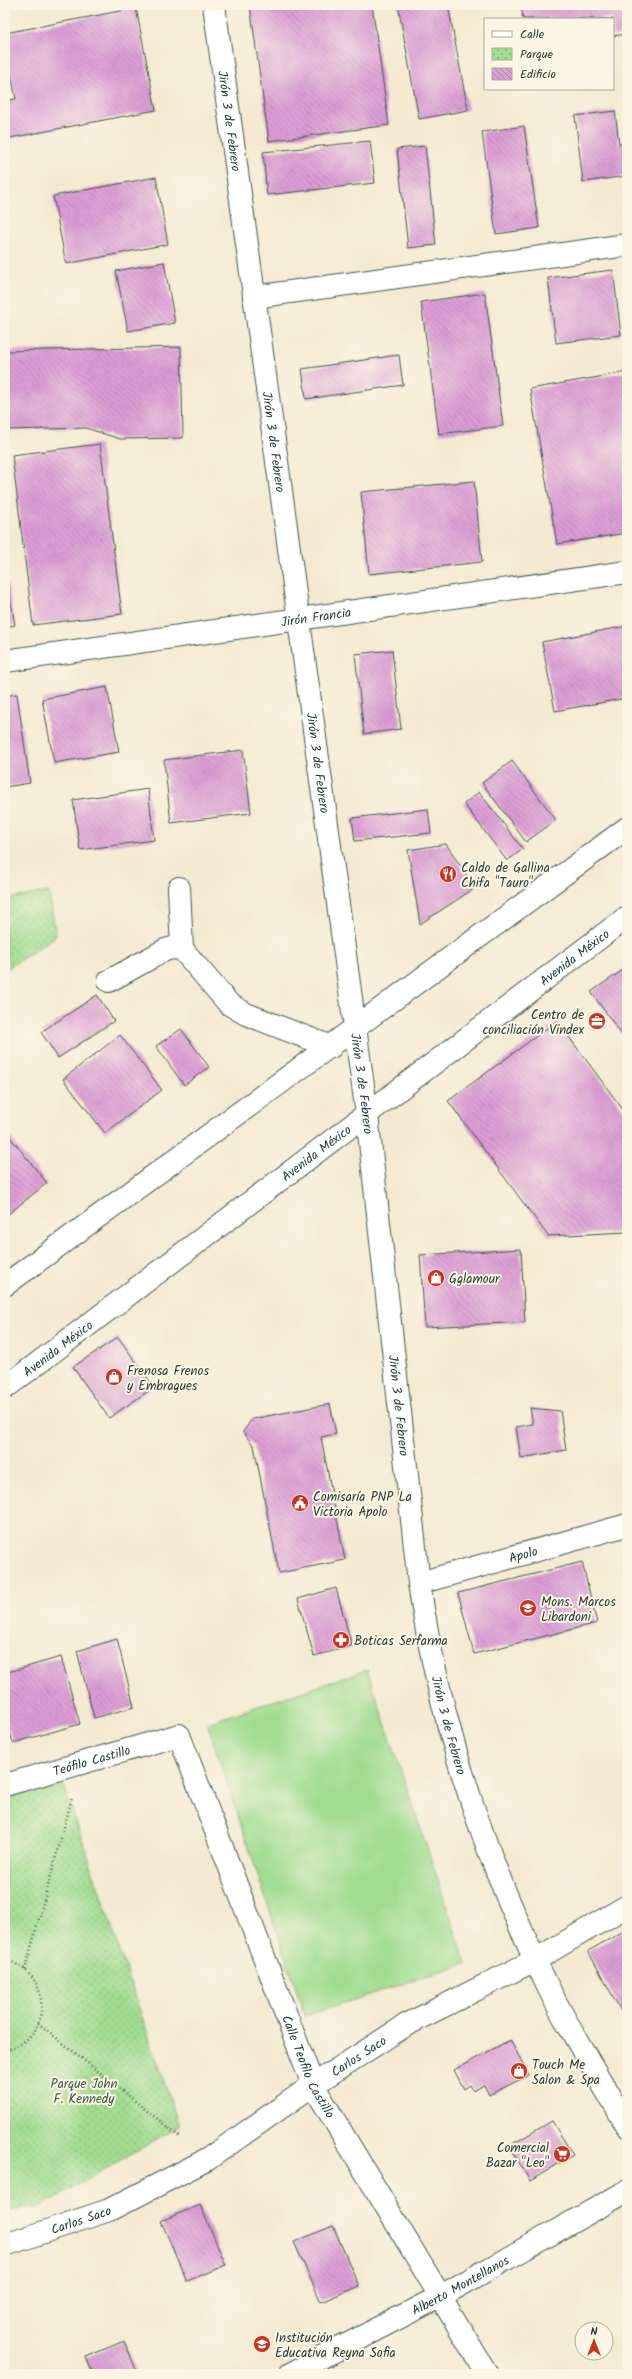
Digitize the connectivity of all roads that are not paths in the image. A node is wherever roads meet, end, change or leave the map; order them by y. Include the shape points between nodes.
1 (214, 5) edge
2 (627, 245) edge
3 (254, 297) junction
4 (627, 572) edge
5 (299, 620) junction
6 (5, 661) edge
7 (627, 828) edge
8 (179, 888) dead end
9 (627, 917) edge
10 (182, 950) junction
11 (109, 981) dead end
12 (355, 1027) junction
13 (332, 1046) junction
14 (367, 1115) junction
15 (5, 1285) edge
16 (5, 1388) edge
17 (627, 1525) edge
18 (418, 1583) junction
19 (179, 1735) joint
20 (5, 1785) edge
21 (627, 1906) edge
22 (535, 1960) junction
23 (313, 2085) junction
24 (627, 2126) edge
25 (627, 2191) edge
26 (5, 2245) edge
27 (441, 2296) junction
28 (290, 2374) edge
29 (487, 2374) edge

1 - 3 street, Jirón 3 de Febrero
2 - 3 street
3 - 5 street, Jirón 3 de Febrero
4 - 5 street, Jirón Francia
5 - 6 street, Jirón Francia
5 - 12 street, Jirón 3 de Febrero
7 - 12 street
8 - 10 street
9 - 14 street, Avenida México
10 - 11 street via 165,950
10 - 13 street via 235,1007 246,1014
12 - 13 street
12 - 14 street, Jirón 3 de Febrero
13 - 15 street
14 - 16 street, Avenida México
14 - 18 street, Jirón 3 de Febrero
17 - 18 street, Apolo
18 - 22 street, Jirón 3 de Febrero via 426,1635 466,1788 515,1918
19 - 20 street, Teófilo Castillo
19 - 23 street, Calle Teofilo Castillo
21 - 22 street, Carlos Saco
22 - 23 street, Carlos Saco via 406,2025
22 - 24 street, Jirón 3 de Febrero
23 - 26 street, Carlos Saco via 208,2160 109,2210
23 - 27 street, Calle Teofilo Castillo
25 - 27 street, Alberto Montellanos
27 - 28 street, Alberto Montellanos
27 - 29 street, Calle Teofilo Castillo

